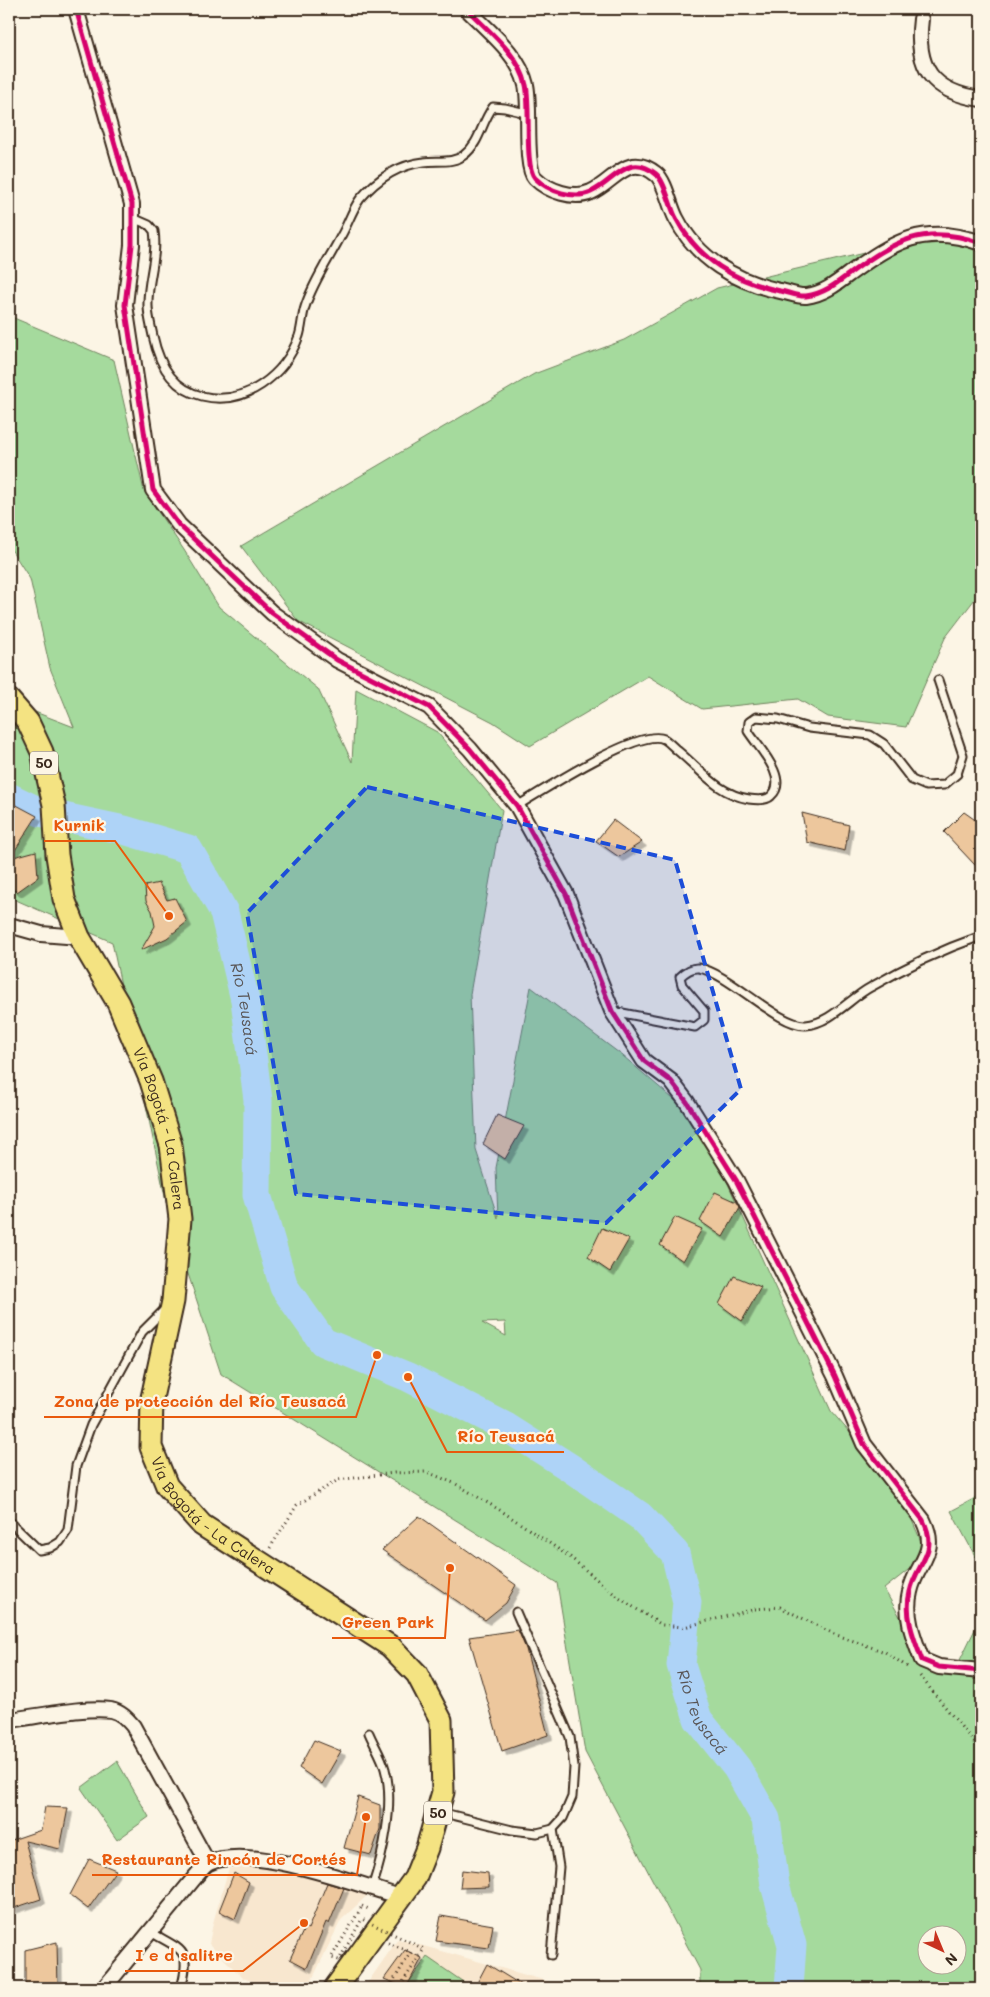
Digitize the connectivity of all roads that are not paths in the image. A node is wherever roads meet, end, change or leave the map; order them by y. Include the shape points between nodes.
1 (76, 9) edge
2 (466, 9) edge
3 (921, 19) dead end
4 (981, 99) edge
5 (530, 114) junction
6 (133, 218) junction
7 (981, 243) edge
8 (938, 680) dead end
9 (9, 700) edge
10 (517, 806) junction
11 (9, 925) edge
12 (981, 936) edge
13 (80, 938) junction
14 (612, 1011) junction
15 (173, 1301) junction
16 (9, 1521) edge
17 (516, 1612) dead end
18 (981, 1671) edge
19 (9, 1720) edge
20 (369, 1733) dead end
21 (438, 1811) junction
22 (553, 1829) junction
23 (208, 1863) junction
24 (372, 1888) junction
25 (400, 1896) junction
26 (149, 1931) junction
27 (552, 1955) dead end
28 (104, 1988) edge
29 (181, 1988) edge
30 (335, 1988) edge

1 - 6 street via 132,204
2 - 5 street via 518,64 526,85
3 - 4 street via 918,37 922,64 943,88
5 - 6 lane via 493,107 476,142 463,156 451,161 402,166 387,173 354,207 305,306 299,335 287,361 267,383 232,396 210,398 190,393 176,384 163,369 148,305 154,266 154,231
5 - 7 street via 530,163 534,177 545,186 571,195 590,193 619,172 634,166 646,166 659,176 675,217 690,242 722,270 761,287 805,296 831,288 885,248 909,238 936,234
6 - 10 street via 125,305 152,490 179,525 272,613 337,660 430,707
8 - 10 lane via 963,755 957,774 944,785 926,786 912,780 884,744 870,735 809,728 778,719 756,717 749,722 748,731 778,780 777,791 769,799 735,797 708,780 663,739 650,736 578,770
9 - 13 main road, Vía Bogotá - La Calera / 50 via 28,722 42,752 54,806 64,899
10 - 14 street via 566,894
11 - 13 street via 41,934
12 - 14 lane via 869,987 818,1022 804,1025 699,968 687,970 680,977 682,985 704,1011 704,1020 695,1027
13 - 15 main road, Vía Bogotá - La Calera / 50 via 118,1003 151,1081 171,1145 180,1219
14 - 18 street via 644,1061 671,1081 687,1102 736,1180 835,1376 864,1444 929,1532 927,1555 909,1592 910,1630 922,1660 939,1668
15 - 16 lane via 142,1332 91,1425 76,1466 68,1530 60,1542 39,1550
15 - 21 main road, Vía Bogotá - La Calera / 50 via 152,1398 151,1447 167,1486 202,1525 390,1646 417,1674 441,1720 443,1792
17 - 22 lane via 570,1737 574,1766 572,1797 563,1818
19 - 23 street via 95,1710 112,1710 124,1716 133,1726
20 - 24 lane via 385,1769 388,1809 383,1850
21 - 22 lane via 512,1830 537,1833
21 - 25 main road, Vía Bogotá - La Calera / 50 via 416,1878
22 - 27 lane via 559,1867
23 - 24 street via 219,1859 262,1860
23 - 26 street
24 - 25 street
25 - 30 main road, Vía Bogotá - La Calera / 50
26 - 28 street
26 - 29 lane via 186,1957

